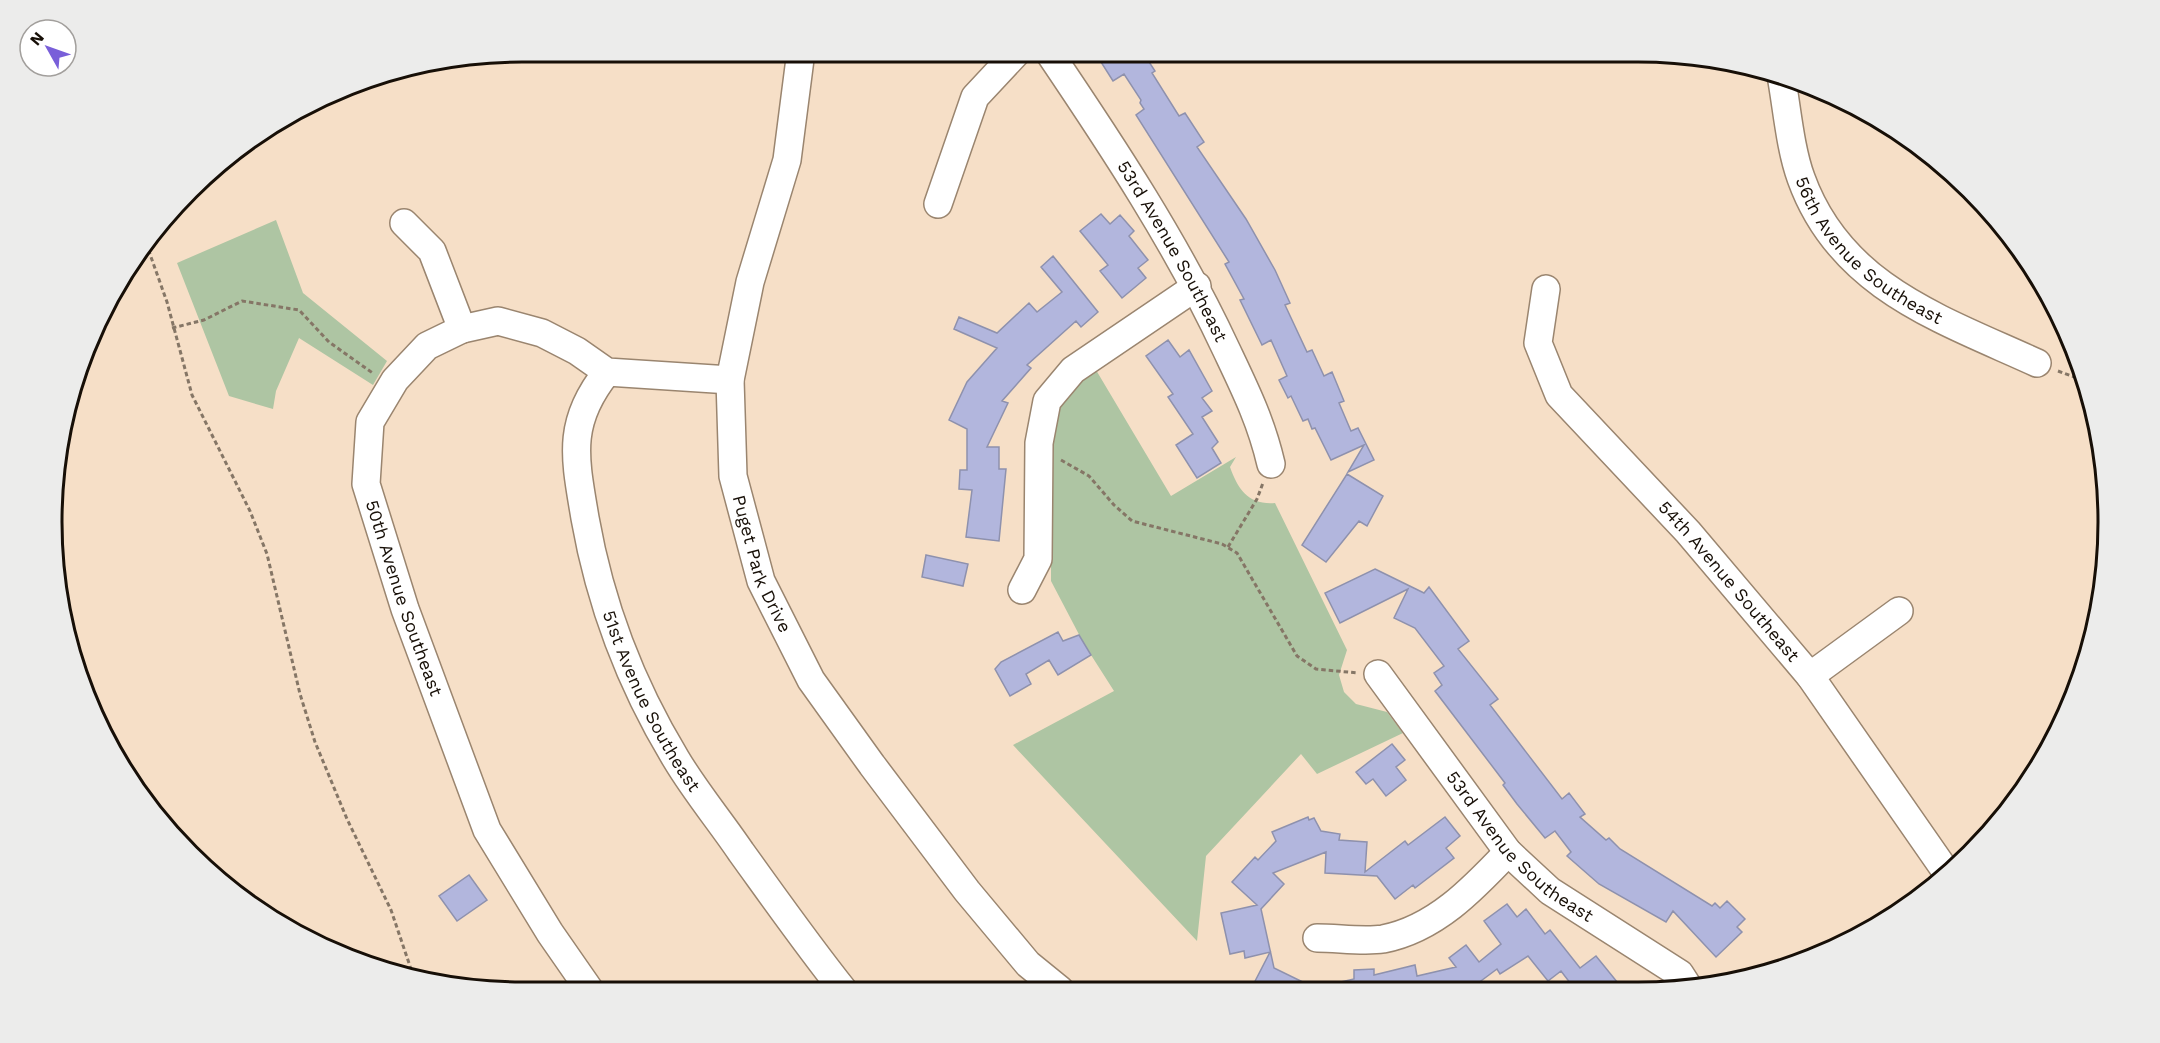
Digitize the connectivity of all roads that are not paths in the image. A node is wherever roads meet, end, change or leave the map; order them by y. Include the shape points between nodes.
1 (800, 62) edge
2 (1008, 62) edge
3 (1055, 62) edge
4 (1783, 85) edge
5 (938, 204) dead end
6 (404, 223) dead end
7 (1197, 286) junction
8 (1546, 289) dead end
9 (462, 329) junction
10 (2037, 363) road end
11 (607, 372) junction
12 (730, 380) junction
13 (1271, 464) road end
14 (1022, 590) dead end
15 (1899, 611) dead end
16 (1378, 674) road end
17 (1810, 676) junction
18 (1508, 852) junction
19 (1943, 867) edge
20 (1317, 938) dead end
21 (1684, 980) edge
22 (584, 982) edge
23 (837, 982) edge
24 (1050, 982) edge

1 - 12 street, Puget Park Drive via 787,160 750,282
2 - 5 street via 975,97
3 - 7 street, 53rd Avenue Southeast
4 - 10 street, 56th Avenue Southeast via 1801,177 1823,225 1860,268 1913,306
6 - 9 street via 432,251
7 - 13 street, 53rd Avenue Southeast via 1263,428
7 - 14 street via 1073,370 1047,401 1039,451 1038,559
8 - 17 street, 54th Avenue Southeast via 1538,343 1559,395 1688,532
9 - 11 street, 50th Avenue Southeast via 498,321 542,333
9 - 22 street, 50th Avenue Southeast via 427,346 395,380 370,422 366,484 405,609 488,830
11 - 12 street
11 - 23 street, 51st Avenue Southeast via 592,394 576,431 576,462 598,577 635,684 676,760
12 - 24 street, Puget Park Drive via 733,476 758,571 811,680 967,891 1028,964
15 - 17 street
16 - 18 street, 53rd Avenue Southeast
17 - 19 street, 54th Avenue Southeast
18 - 20 street via 1464,898 1419,926 1382,939
18 - 21 street, 53rd Avenue Southeast via 1550,891

